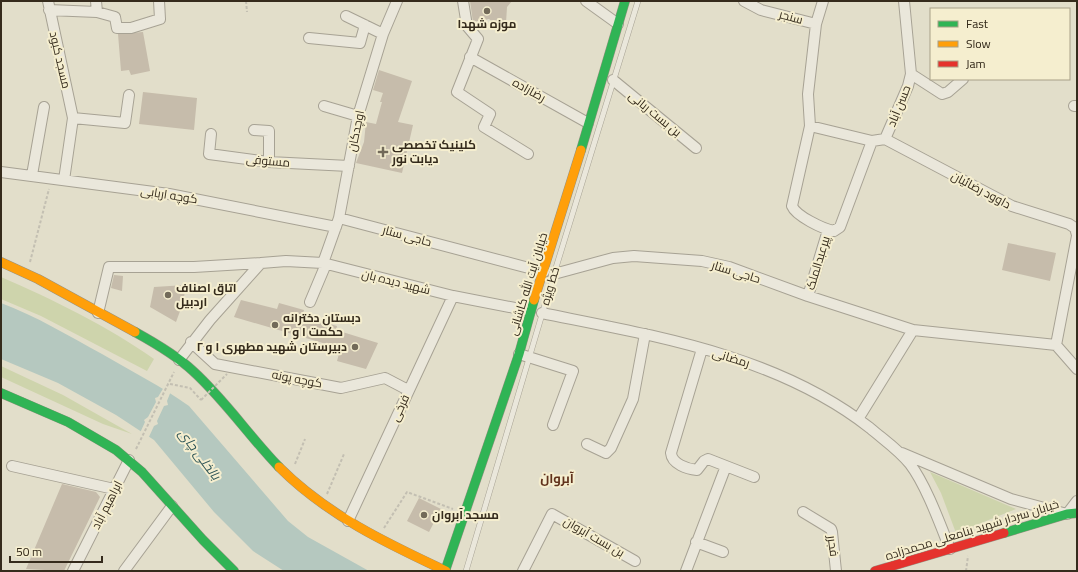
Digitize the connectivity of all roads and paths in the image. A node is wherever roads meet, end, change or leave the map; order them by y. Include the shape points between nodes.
1 (96, 1) edge
2 (159, 1) edge
3 (246, 1) edge
4 (396, 1) edge
5 (463, 1) edge
6 (586, 1) edge
7 (625, 1) edge
8 (638, 1) edge
9 (744, 1) edge
10 (823, 1) edge
11 (904, 1) edge
12 (49, 5) edge
13 (96, 12) junction
14 (247, 12) dead end
15 (346, 16) dead end
16 (618, 24) junction
17 (816, 24) junction
18 (365, 25) junction
19 (383, 34) junction
20 (309, 38) dead end
21 (470, 57) junction
22 (911, 74) junction
23 (613, 80) junction
24 (962, 80) edge
25 (129, 95) dead end
26 (324, 106) dead end
27 (44, 107) dead end
28 (358, 116) junction
29 (73, 118) junction
30 (588, 123) junction
31 (810, 126) junction
32 (254, 130) dead end
33 (211, 134) dead end
34 (886, 139) junction
35 (872, 141) junction
36 (696, 148) dead end
37 (528, 154) dead end
38 (269, 162) junction
39 (349, 166) junction
40 (1, 172) edge
41 (32, 175) junction
42 (52, 178) junction
43 (64, 180) junction
44 (337, 222) junction
45 (828, 230) junction
46 (1077, 235) edge
47 (1, 262) edge
48 (261, 263) junction
49 (325, 264) junction
50 (27, 273) junction
51 (549, 273) junction
52 (453, 296) junction
53 (808, 296) junction
54 (310, 302) dead end
55 (530, 311) junction
56 (98, 313) junction
57 (542, 313) junction
58 (913, 330) junction
59 (645, 334) junction
60 (191, 342) junction
61 (1056, 345) junction
62 (702, 349) junction
63 (519, 354) junction
64 (530, 357) junction
65 (179, 360) junction
66 (1077, 369) edge
67 (227, 374) dead end
68 (170, 384) junction
69 (408, 390) junction
70 (1, 393) edge
71 (858, 419) junction
72 (553, 425) dead end
73 (305, 439) dead end
74 (587, 444) dead end
75 (900, 452) junction
76 (344, 454) dead end
77 (129, 460) junction
78 (12, 466) dead end
79 (726, 466) junction
80 (754, 477) dead end
81 (289, 478) junction
82 (114, 489) junction
83 (1077, 501) edge
84 (172, 506) junction
85 (322, 506) junction
86 (803, 512) dead end
87 (465, 513) junction
88 (1072, 513) edge
89 (348, 521) junction
90 (378, 538) junction
91 (696, 542) junction
92 (950, 549) junction
93 (723, 552) dead end
94 (411, 554) junction
95 (635, 561) dead end
96 (73, 571) edge
97 (124, 571) edge
98 (234, 571) edge
99 (425, 571) edge
100 (446, 571) edge
101 (466, 571) edge
102 (523, 571) edge
103 (686, 571) edge
104 (836, 571) edge
105 (875, 571) edge

1 - 13 street
2 - 13 street via 160,19 130,28 117,28 115,17
3 - 14 path
4 - 19 street, اوچدکان
5 - 21 street via 467,26 478,39
6 - 16 street
7 - 16 main road, خیابان آیت الله کاشانی
8 - 23 lane, خط ویژه
9 - 17 street, سنجر via 761,10
10 - 17 street
11 - 22 street, حسن آباد
12 - 13 street
12 - 29 street, مسجد کبود
15 - 18 street
16 - 30 main road, خیابان آیت الله کاشانی
17 - 31 street via 808,94
18 - 19 street
18 - 20 street via 360,43
19 - 28 street, اوچدکان
21 - 30 street, رضازاده
21 - 37 street via 456,92 490,114 484,127
22 - 24 street via 942,94
22 - 34 street, حسن آباد
23 - 36 street, بن بست ربانی
23 - 51 lane, خط ویژه
25 - 29 street via 125,123
26 - 28 street
27 - 41 street
28 - 39 street, اوچدکان
29 - 43 street
30 - 51 main road, خیابان آیت الله کاشانی
31 - 35 street
31 - 45 street via 792,206 797,213
32 - 38 street via 269,131
33 - 38 street, مستوفی via 209,154
34 - 35 street, حسن آباد
34 - 46 street, داوود رضائیان via 1012,206 1069,224 1075,228
35 - 45 street via 840,227 834,231
38 - 39 street, مستوفی
39 - 44 street, اوچدکان
40 - 41 street, کوچه اربابی
41 - 42 street, کوچه اربابی
42 - 43 street, کوچه اربابی
42 - 50 path
43 - 44 street, کوچه اربابی via 169,194
44 - 49 street, اوچدکان
44 - 51 street, حاجی ستار
45 - 53 street, پیرعبدالملک
46 - 61 street, داوود رضائیان
47 - 50 main road
48 - 49 street, شهید دیده بان via 286,261
48 - 56 street, شهید دیده بان via 109,268
48 - 60 street
49 - 52 street, شهید دیده بان
49 - 54 street, اوچدکان
50 - 56 main road
51 - 53 street, حاجی ستار via 613,258 658,257 729,268
51 - 55 main road, خیابان آیت الله کاشانی
51 - 57 lane, خط ویژه
52 - 55 street, شهید دیده بان
52 - 69 street, فرخی
53 - 58 street, حاجی ستار
55 - 57 main road
55 - 63 main road, خیابان آیت الله کاشانی
56 - 65 main road
57 - 59 street, رمضانی
57 - 64 lane, خط ویژه
58 - 61 street, حاجی ستار
58 - 71 street
59 - 62 street, رمضانی
59 - 74 street via 633,399 611,448 606,453
60 - 65 street
60 - 69 street, کوچه پونه via 215,364 341,388 385,378
61 - 66 street
62 - 71 street, رمضانی via 787,377 831,400
62 - 79 street via 671,458 673,462 695,470 700,469 706,459
63 - 64 street
63 - 87 main road, خیابان آیت الله کاشانی
64 - 72 street via 573,371
64 - 101 lane, خط ویژه
65 - 68 path
65 - 81 main road via 213,391
67 - 68 path, bridge via 201,400 190,388
68 - 77 path via 143,439
69 - 89 street, فرخی
70 - 77 main road via 99,438
71 - 75 street, رمضانی
73 - 81 path
75 - 88 street, رمضانی via 1011,499
75 - 92 street, رمضانی via 921,482
76 - 85 path
77 - 82 street, ابراهیم آباد
77 - 84 main road
78 - 82 street
79 - 80 street
79 - 91 street
81 - 85 main road
82 - 96 street, ابراهیم آباد
83 - 88 street
84 - 97 street
84 - 98 main road via 209,548
85 - 89 main road
86 - 104 street, فجرر via 832,532
87 - 90 path via 407,492
87 - 100 main road, خیابان آیت الله کاشانی
88 - 92 main road, خیابان سردار شهید بنامعلی محمدزاده
89 - 90 main road
90 - 94 main road
91 - 93 street
91 - 103 street
92 - 105 main road, خیابان سردار شهید بنامعلی محمدزاده
94 - 99 main road
94 - 100 main road
95 - 102 street, بن بست آبروان via 552,514

